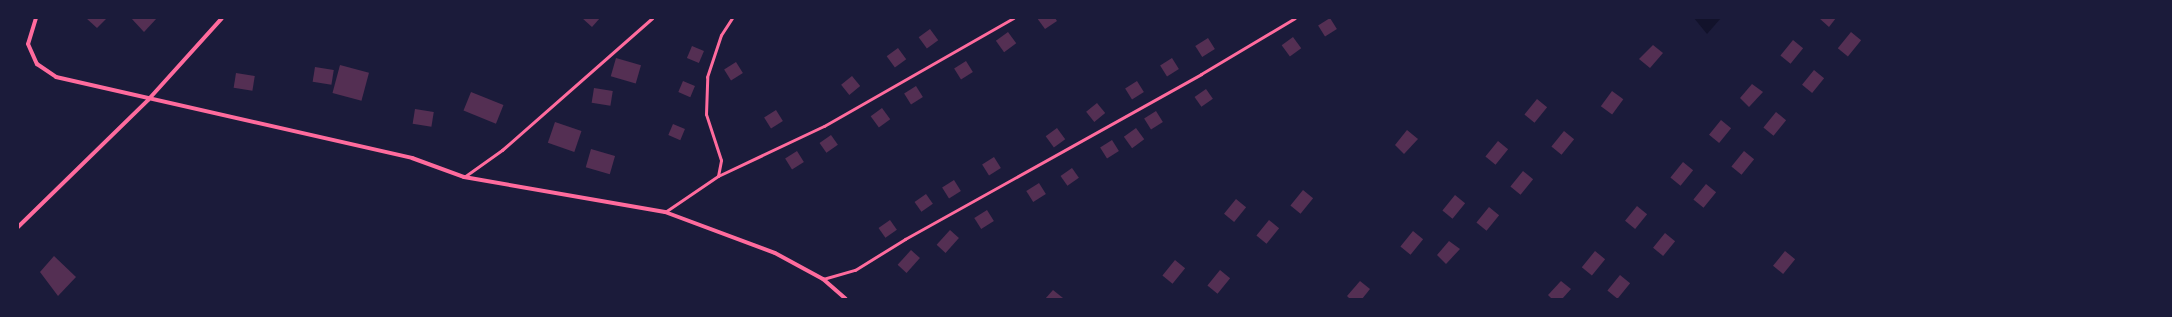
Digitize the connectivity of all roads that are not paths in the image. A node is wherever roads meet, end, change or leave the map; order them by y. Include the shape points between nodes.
1 (36, 18) edge
2 (222, 18) edge
3 (652, 18) edge
4 (732, 18) edge
5 (1013, 18) edge
6 (1295, 18) edge
7 (148, 100) junction
8 (718, 176) junction
9 (464, 177) junction
10 (665, 212) junction
11 (18, 227) edge
12 (823, 280) junction
13 (846, 299) edge

1 - 7 street via 28,44 37,64 56,77
2 - 7 street
3 - 9 lane via 502,150
4 - 8 lane via 721,35 707,77 706,114 721,160
5 - 8 lane via 824,126
6 - 12 lane via 1201,74 905,239 856,270
7 - 9 street via 412,158
7 - 11 street
8 - 10 lane
9 - 10 street
10 - 12 street via 775,253
12 - 13 street

